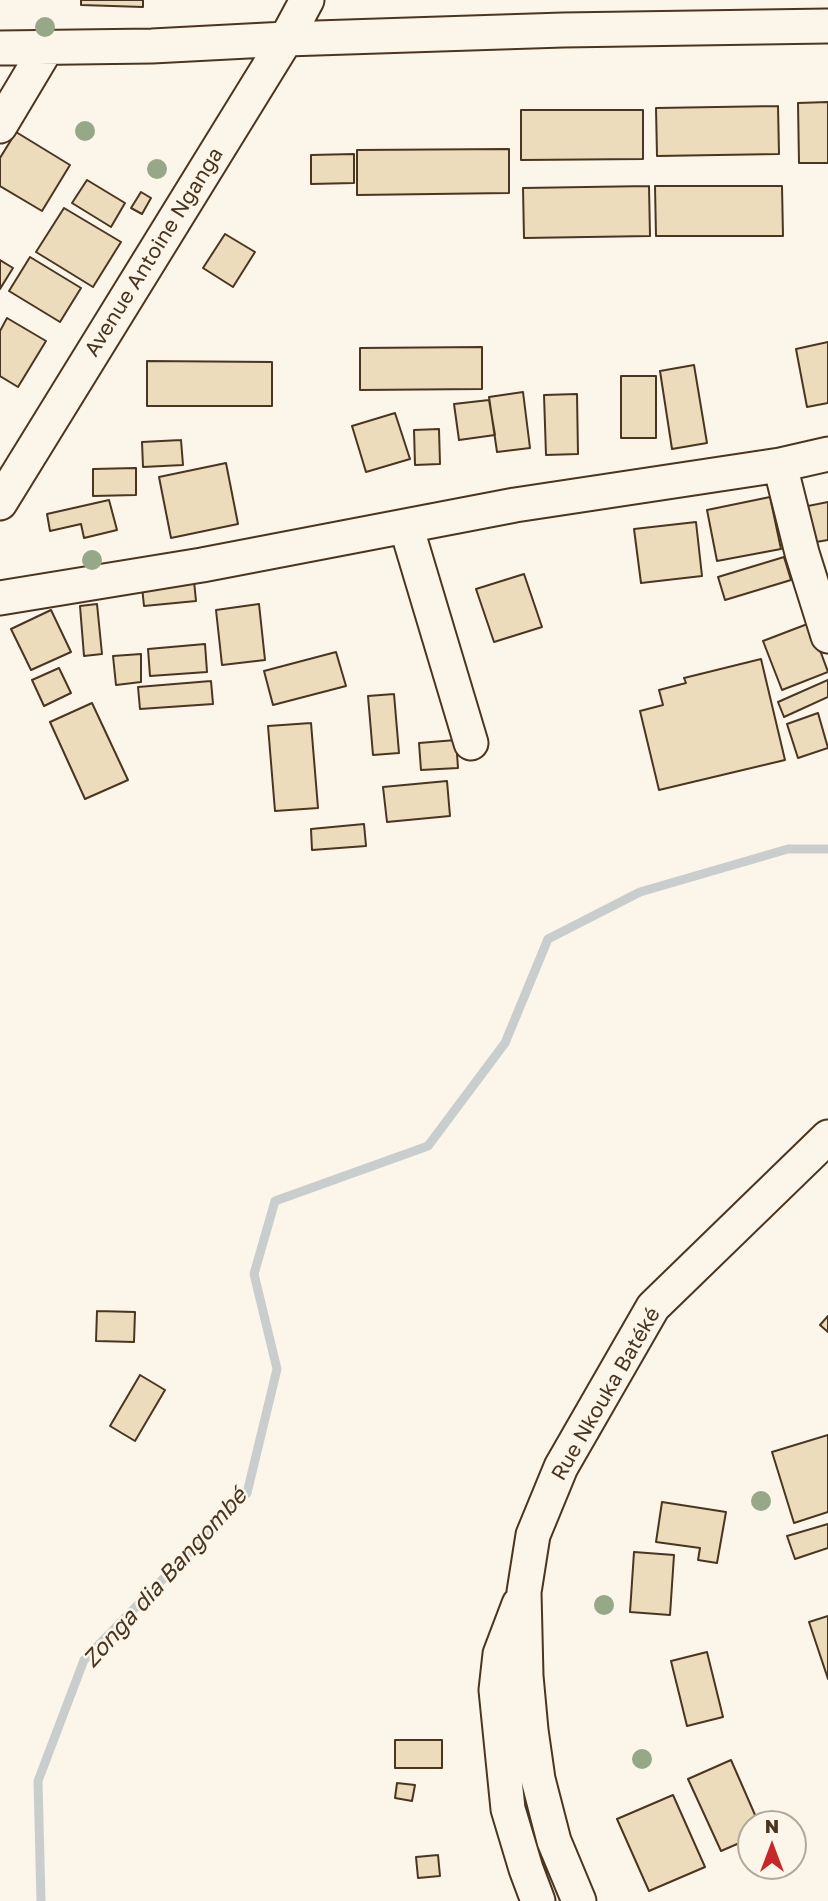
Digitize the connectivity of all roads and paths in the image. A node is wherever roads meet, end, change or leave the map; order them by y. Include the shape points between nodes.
1 (307, 0) edge
2 (828, 26) edge
3 (286, 39) junction
4 (0, 48) edge
5 (46, 49) junction
6 (0, 126) edge
7 (828, 454) edge
8 (780, 465) junction
9 (0, 503) edge
10 (406, 526) junction
11 (0, 598) edge
12 (828, 636) edge
13 (471, 743) dead end
14 (828, 1136) edge
15 (524, 1592) junction
16 (538, 1901) edge
17 (579, 1901) edge

1 - 3 street, Avenue Antoine Nganga
2 - 3 street
3 - 5 street
3 - 9 street, Avenue Antoine Nganga
4 - 5 street
5 - 6 street
7 - 8 street
8 - 10 street
8 - 12 street
10 - 11 street
10 - 13 street
14 - 15 street, Rue Nkouka Batéké via 653,1307 561,1467 533,1535
15 - 16 street, Rue Nkouka Batéké via 500,1654 496,1690 508,1810
15 - 17 street, Rue Nkouka Batéké via 526,1676 538,1779 554,1841

